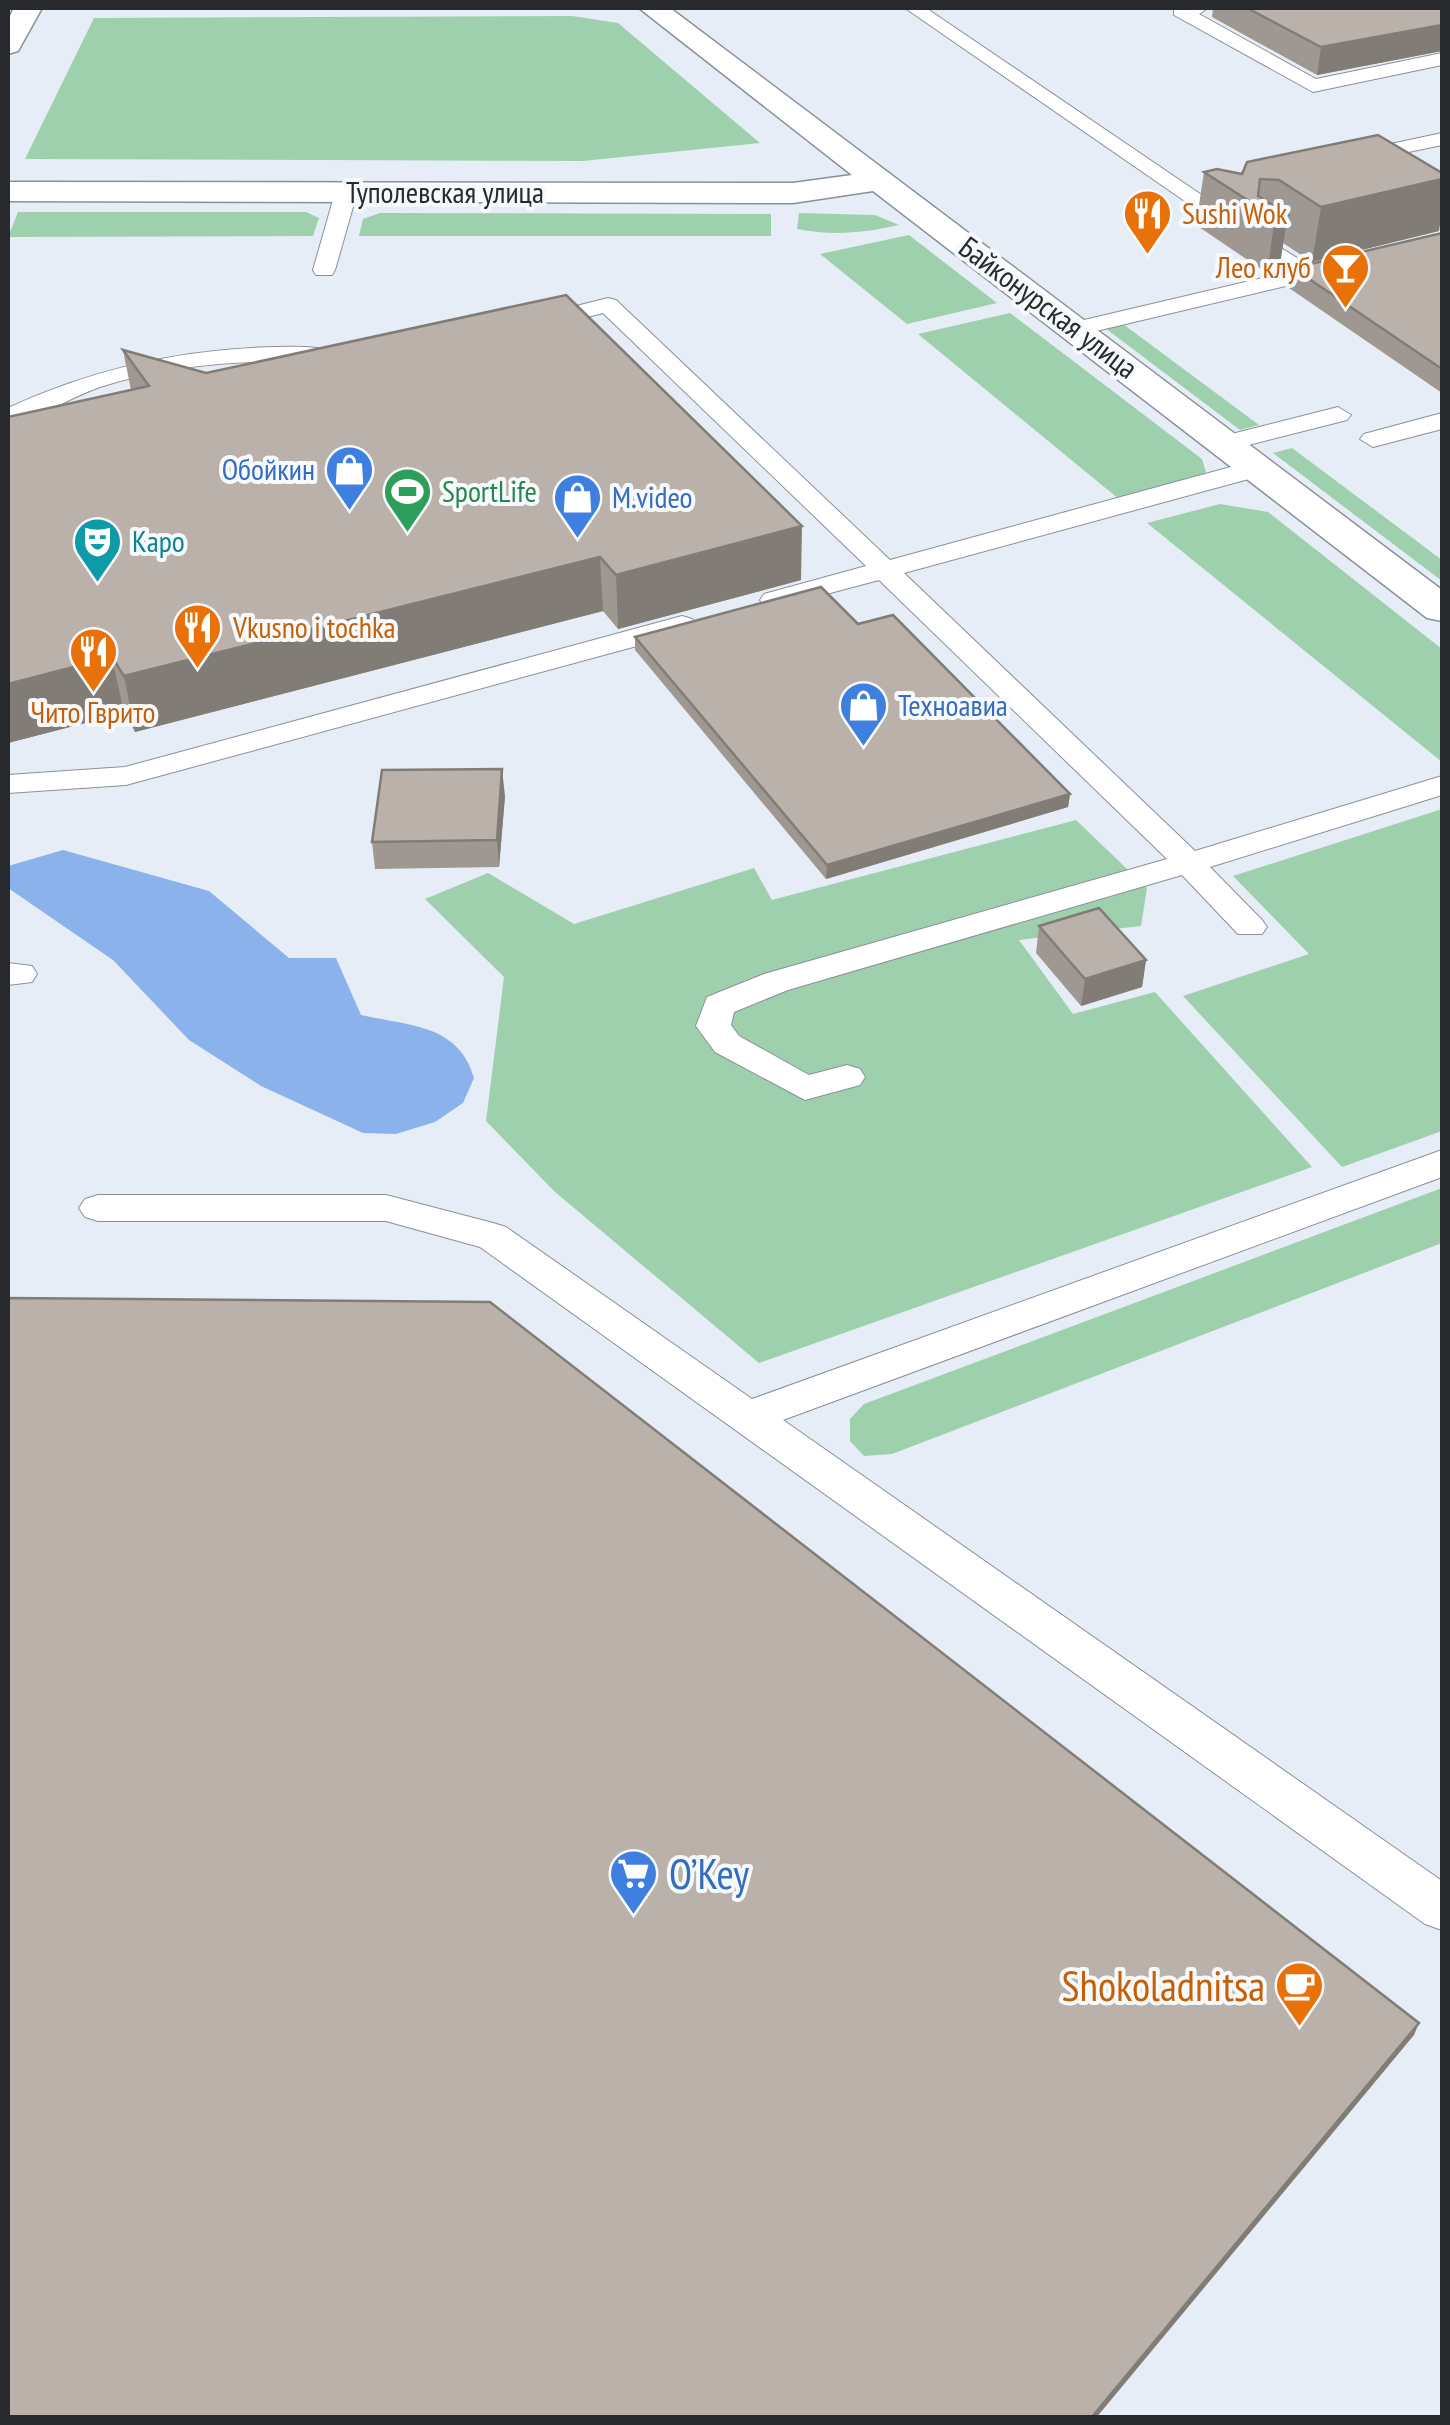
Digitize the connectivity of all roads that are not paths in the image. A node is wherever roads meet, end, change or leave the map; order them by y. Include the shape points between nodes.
1 (28, 8) edge
2 (653, 8) edge
3 (914, 8) edge
4 (1199, 8) edge
5 (8, 45) edge
6 (1442, 60) edge
7 (1442, 139) edge
8 (1333, 162) edge
9 (881, 180) junction
10 (1223, 185) edge
11 (8, 192) edge
12 (346, 192) junction
13 (1187, 192) junction
14 (1226, 219) edge
15 (1260, 242) edge
16 (324, 270) dead end
17 (1075, 328) junction
18 (502, 331) edge
19 (372, 360) edge
20 (1338, 415) dead end
21 (8, 418) edge
22 (1442, 421) edge
23 (1373, 439) dead end
24 (1225, 443) junction
25 (1258, 468) junction
26 (885, 570) junction
27 (751, 606) edge
28 (1442, 609) edge
29 (713, 616) edge
30 (8, 784) edge
31 (1442, 785) edge
32 (1189, 863) junction
33 (1250, 927) dead end
34 (847, 1076) dead end
35 (1442, 1163) edge
36 (98, 1208) dead end
37 (748, 1417) junction
38 (1442, 1908) edge

1 - 5 street
2 - 9 street, Байконурская улица
3 - 13 lane
4 - 6 lane via 1181,11 1312,86
7 - 8 lane
9 - 12 street, Туполевская улица via 793,193
9 - 17 street, Байконурская улица
10 - 13 lane
11 - 12 street, Туполевская улица
12 - 16 lane
13 - 14 lane
15 - 17 lane via 1317,271
17 - 24 street, Байконурская улица
18 - 26 lane via 608,306
19 - 21 lane via 218,353 63,389
20 - 24 lane
22 - 23 lane
24 - 25 street, Байконурская улица
25 - 26 lane
25 - 28 street, Байконурская улица
26 - 27 lane
26 - 32 lane
29 - 30 lane via 126,776
31 - 32 lane
32 - 33 lane
32 - 34 lane via 776,982 720,1005 713,1026 728,1044 805,1088
35 - 37 lane
36 - 37 lane via 386,1208 493,1237
37 - 38 lane

